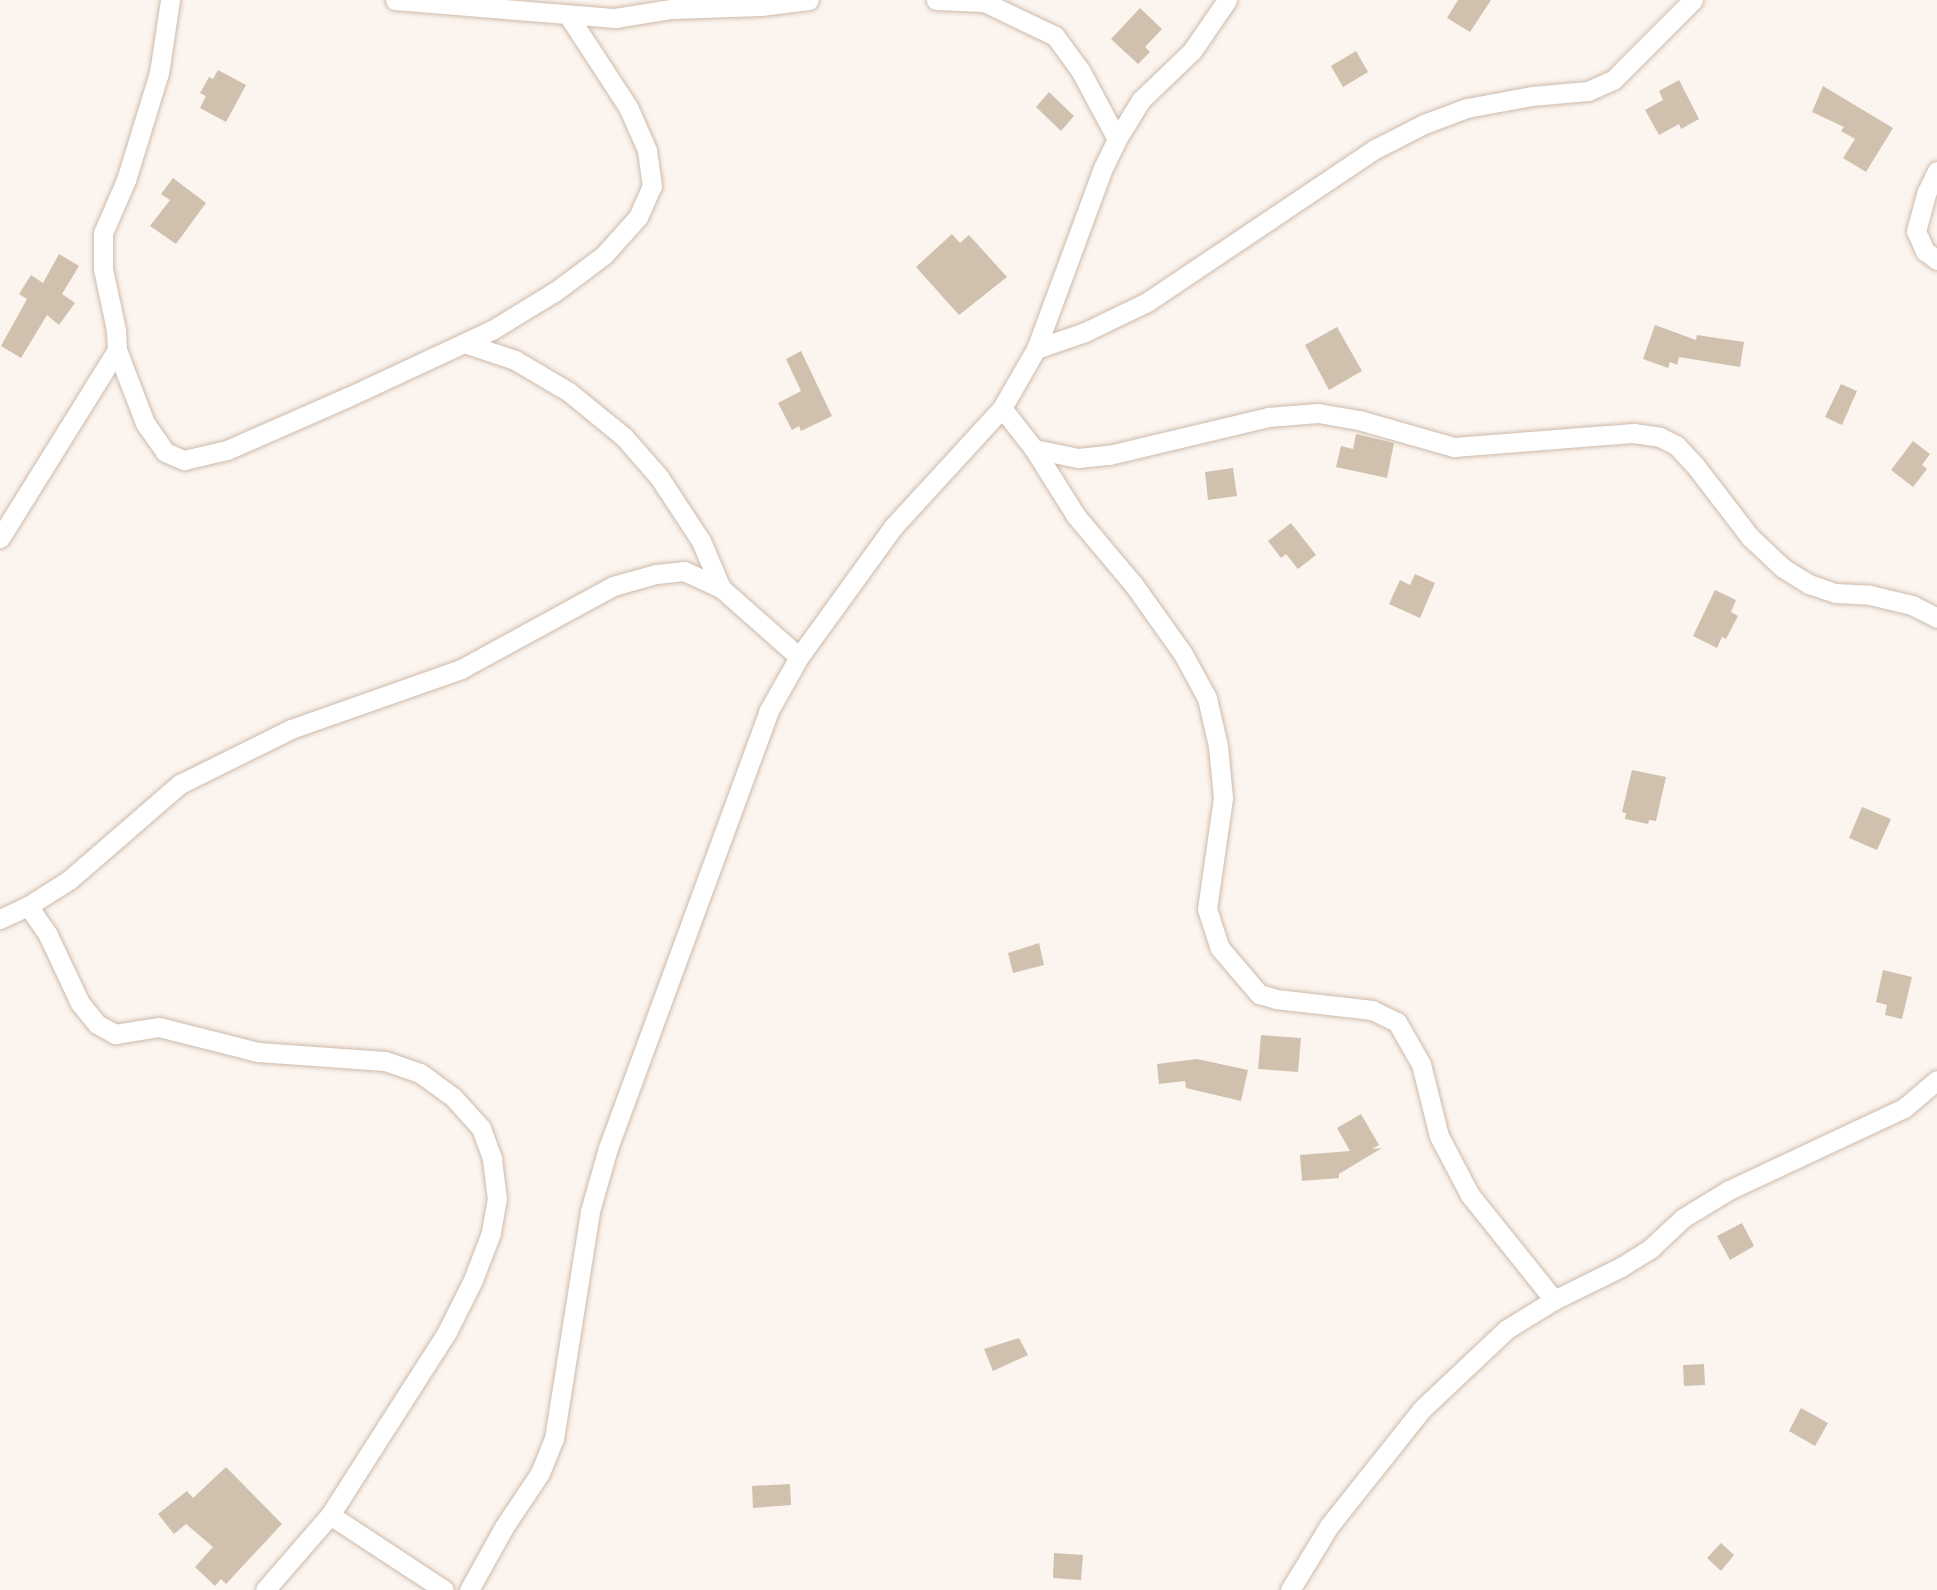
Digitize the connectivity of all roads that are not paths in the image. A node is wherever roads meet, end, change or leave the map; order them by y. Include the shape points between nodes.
1 (170, 0) edge
2 (395, 0) edge
3 (809, 0) edge
4 (936, 0) edge
5 (1227, 0) edge
6 (1693, 0) edge
7 (981, 1) edge
8 (568, 15) junction
9 (1117, 139) junction
10 (1937, 171) edge
11 (1937, 260) edge
12 (464, 343) junction
13 (1036, 349) junction
14 (117, 351) junction
15 (1002, 408) junction
16 (1034, 449) junction
17 (0, 538) edge
18 (721, 588) junction
19 (1937, 618) edge
20 (799, 657) junction
21 (28, 906) junction
22 (0, 919) edge
23 (1937, 1080) edge
24 (1555, 1300) junction
25 (330, 1516) junction
26 (265, 1590) edge
27 (444, 1590) edge
28 (469, 1590) edge
29 (1290, 1590) edge

1 - 14 street via 159,73 126,180 103,233 103,269
2 - 8 street
3 - 8 street via 671,9 615,18
4 - 7 street
5 - 9 street via 1192,51 1141,100
6 - 13 street via 1613,80 1588,91 1467,108 1424,124 1375,149 1147,302
7 - 9 street via 1055,36 1080,70
8 - 12 street via 628,107 647,150 652,186 638,217 604,256 556,291
9 - 13 street via 1102,168
10 - 11 street via 1916,231 1925,251
12 - 14 street via 227,450 184,460 165,452 145,423
12 - 18 street via 514,360 569,392 624,437 659,477 701,541
13 - 15 street
14 - 17 street
15 - 16 street
15 - 20 street via 893,527
16 - 19 street via 1077,458 1109,455 1268,417 1318,412 1454,447 1633,433 1660,437 1694,464 1750,537 1783,568 1835,593 1912,605
16 - 24 street via 1076,516 1184,654 1207,698 1223,798 1207,909 1219,947 1259,994 1372,1010 1397,1022 1421,1064 1439,1136 1470,1195
18 - 20 street
18 - 21 street via 684,570 612,586 461,669 291,729 180,784 69,880
20 - 28 street via 768,712 608,1148 590,1211 554,1439 540,1473
21 - 22 street
21 - 25 street via 48,935 80,1003 97,1024 115,1034 159,1027 258,1052 385,1061 420,1073 453,1097 481,1128 492,1159 497,1198 491,1233 473,1280 447,1332
23 - 24 street via 1904,1108 1728,1190 1682,1218 1651,1248 1621,1268
24 - 29 street via 1507,1329 1422,1409 1329,1526
25 - 26 street
25 - 27 street

